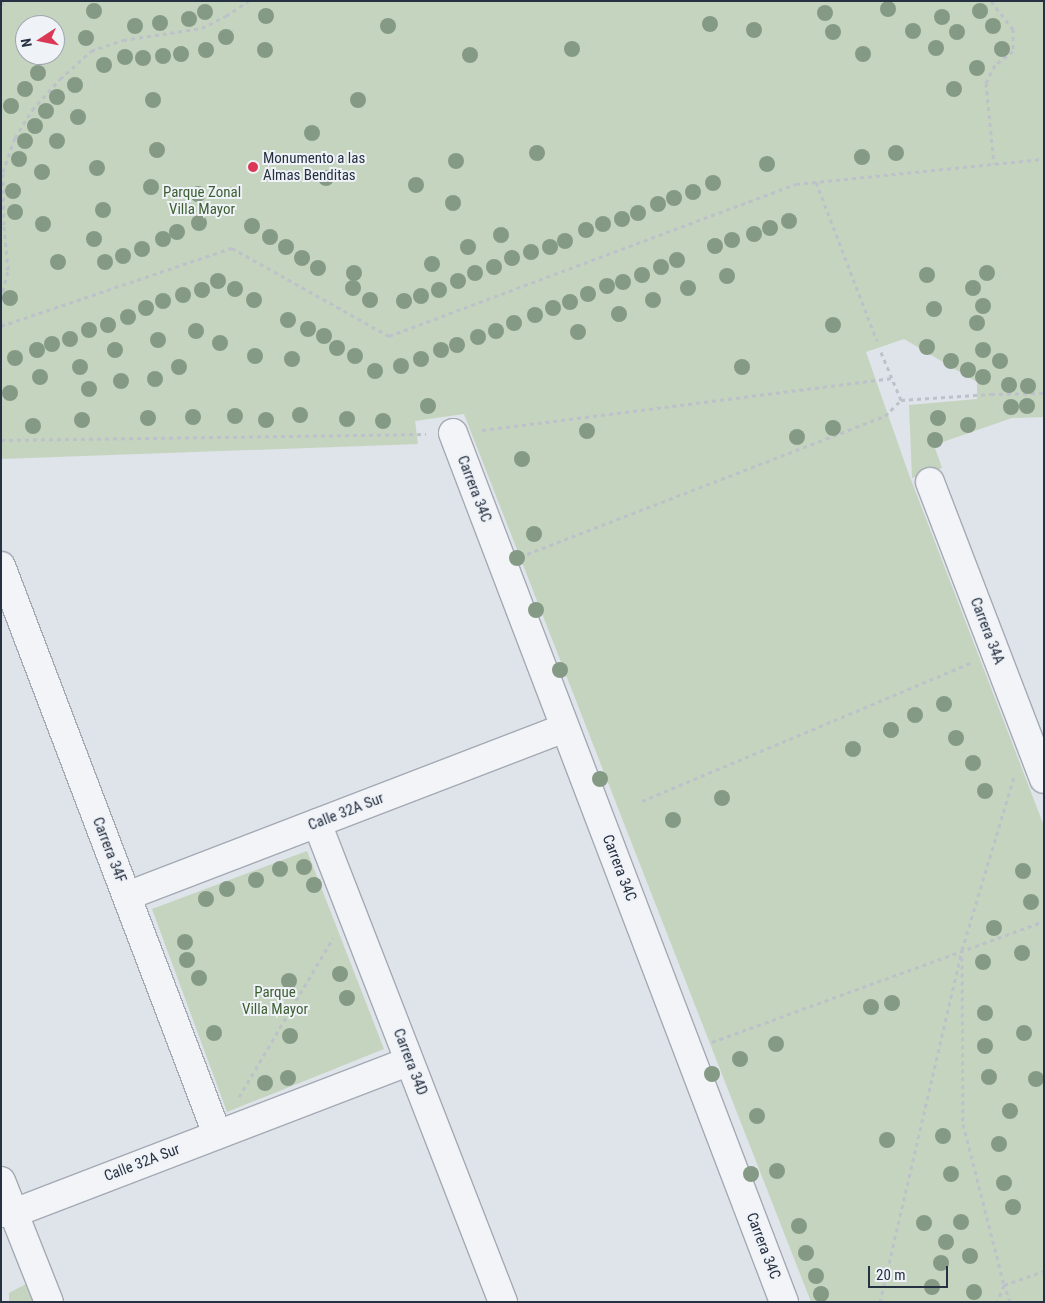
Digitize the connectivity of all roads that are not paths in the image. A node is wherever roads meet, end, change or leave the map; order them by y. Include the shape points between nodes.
1 (453, 433) dead end
2 (930, 482) dead end
3 (1, 566) edge
4 (566, 728) junction
5 (1044, 779) edge
6 (317, 823) junction
7 (127, 896) junction
8 (410, 1061) junction
9 (217, 1134) junction
10 (1, 1181) edge
11 (6, 1218) edge
12 (50, 1302) edge
13 (503, 1302) edge
14 (784, 1302) edge

1 - 4 street, Carrera 34C
2 - 5 street, Carrera 34A
3 - 7 street, Carrera 34F
4 - 6 street, Calle 32A Sur
4 - 14 street, Carrera 34C
6 - 7 street, Calle 32A Sur
6 - 8 street, Carrera 34D
7 - 9 street, Carrera 34F
8 - 9 street, Calle 32A Sur
8 - 13 street, Carrera 34D
9 - 11 street, Calle 32A Sur
10 - 11 street
11 - 12 street

